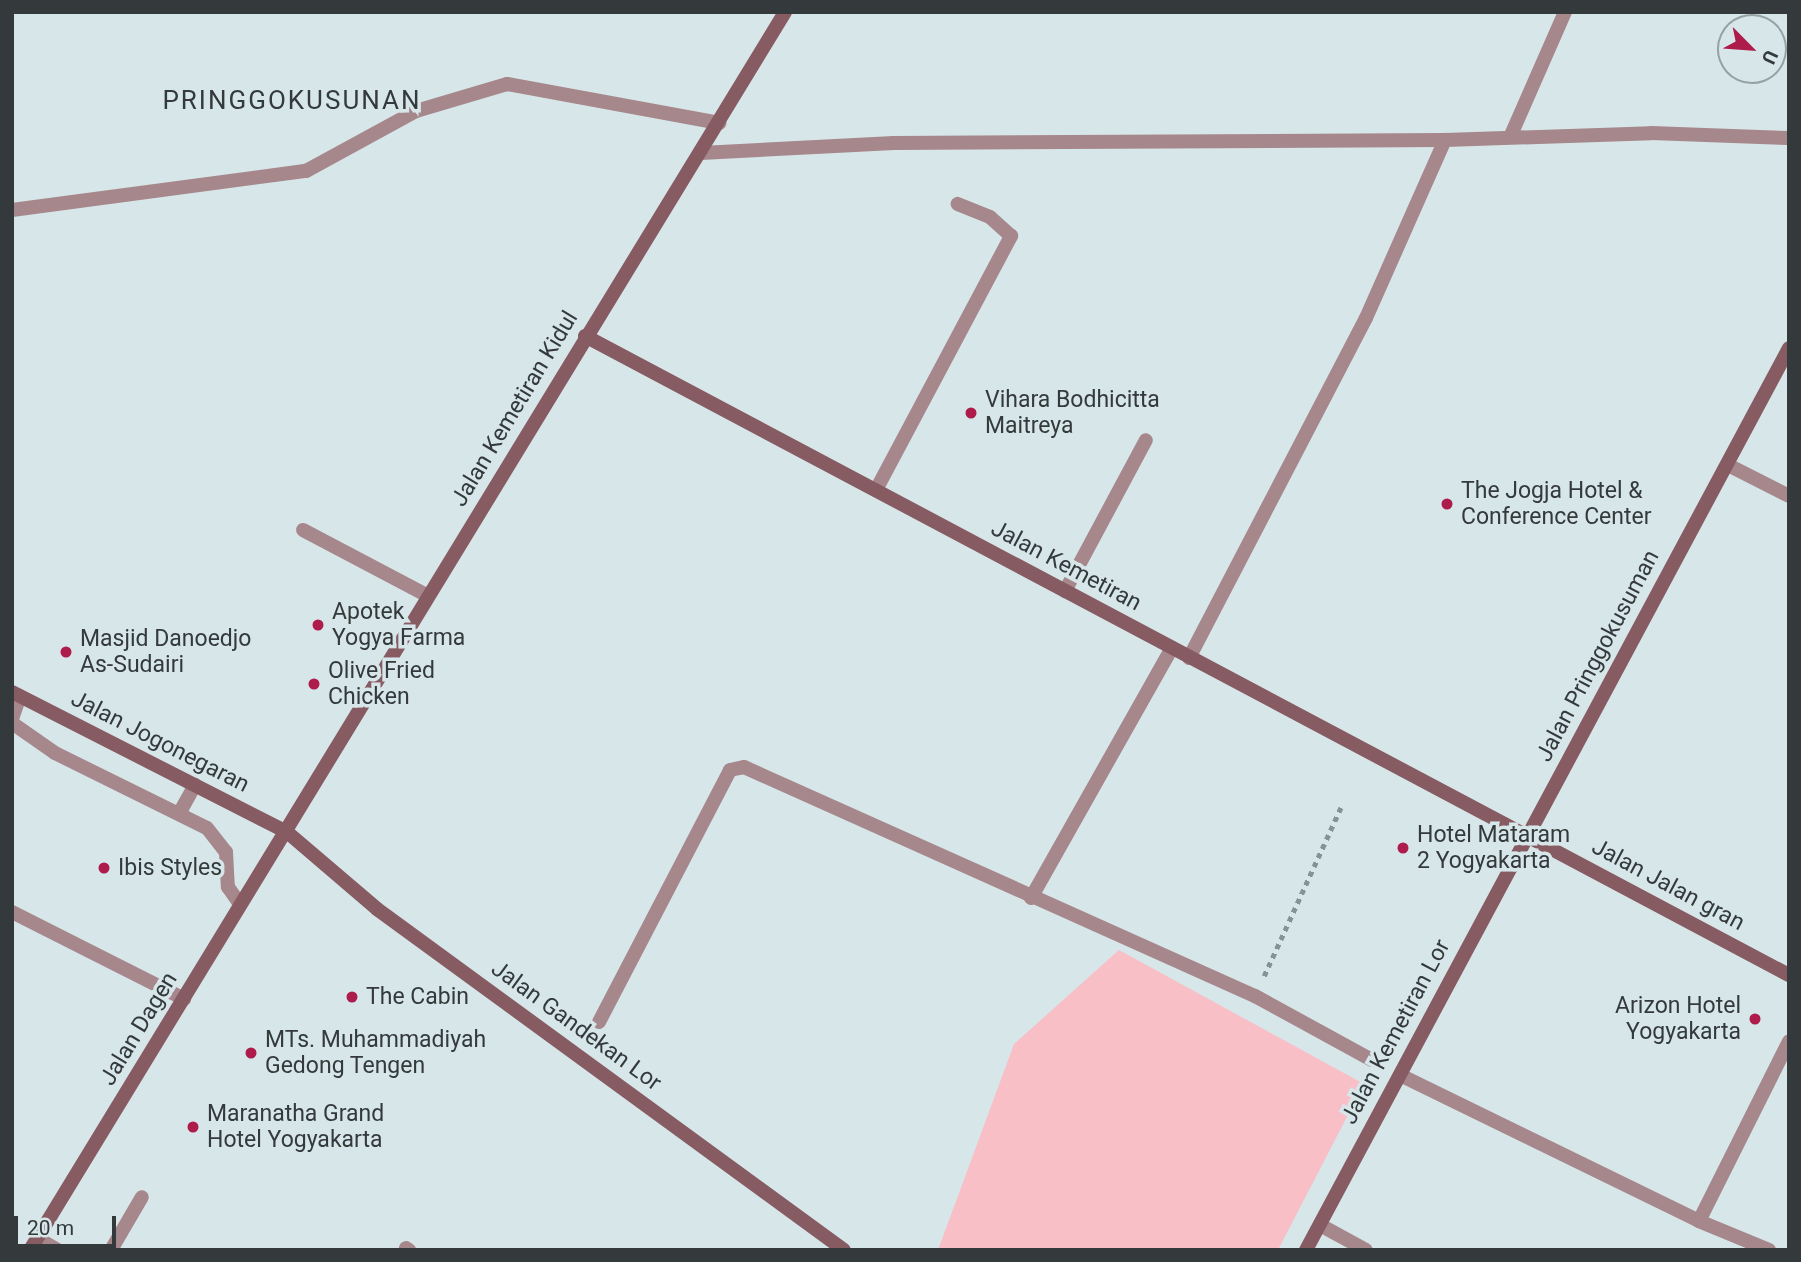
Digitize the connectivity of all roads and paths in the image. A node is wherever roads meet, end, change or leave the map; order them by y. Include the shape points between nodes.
1 (785, 12) edge
2 (1565, 12) edge
3 (719, 123) junction
4 (1511, 135) junction
5 (1789, 138) edge
6 (1445, 140) junction
7 (701, 153) junction
8 (958, 204) dead end
9 (12, 210) edge
10 (585, 336) junction
11 (1789, 348) edge
12 (1146, 440) dead end
13 (1728, 465) junction
14 (876, 490) junction
15 (1789, 496) edge
16 (303, 530) dead end
17 (1065, 591) junction
18 (428, 596) junction
19 (1172, 648) junction
20 (1189, 658) junction
21 (16, 694) edge
22 (12, 721) edge
23 (195, 785) junction
24 (1341, 807) dead end
25 (180, 812) junction
26 (287, 832) junction
27 (1526, 836) junction
28 (1031, 898) junction
29 (240, 905) junction
30 (12, 912) edge
31 (1789, 975) edge
32 (1255, 996) junction
33 (184, 999) junction
34 (599, 1022) dead end
35 (1789, 1041) edge
36 (1372, 1060) dead end
37 (1399, 1075) junction
38 (142, 1198) dead end
39 (1699, 1221) junction
40 (1320, 1225) junction
41 (33, 1244) edge
42 (58, 1250) edge
43 (111, 1250) edge
44 (844, 1250) edge
45 (1307, 1250) edge
46 (1366, 1250) edge
47 (1769, 1250) edge

1 - 3 street, Jalan Kemetiran Kidul
2 - 4 street
3 - 7 street, Jalan Kemetiran Kidul
3 - 9 street via 507,84 416,111 306,171
4 - 5 street via 1651,132
4 - 6 street
6 - 7 street via 894,143
6 - 20 street via 1366,318
7 - 10 street, Jalan Kemetiran Kidul
8 - 14 street via 990,218 1011,236
10 - 14 street, Jalan Kemetiran
10 - 18 street, Jalan Kemetiran Kidul
11 - 13 street, Jalan Pringgokusuman
12 - 17 street
13 - 15 street
13 - 27 street, Jalan Pringgokusuman
14 - 17 street, Jalan Kemetiran
16 - 18 street
17 - 19 street, Jalan Kemetiran
18 - 26 street, Jalan Kemetiran Kidul
19 - 20 street, Jalan Kemetiran
19 - 28 street
20 - 27 street, Jalan Kemetiran
21 - 22 street
21 - 23 street, Jalan Jogonegaran
22 - 25 street via 55,752
23 - 25 street
23 - 26 street, Jalan Jogonegaran
24 - 32 path
25 - 29 street via 219,839 226,852 228,887
26 - 29 street, Jalan Dagen
26 - 44 street, Jalan Gandekan Lor via 377,909
27 - 31 street, Jalan Jalan gran
27 - 37 street, Jalan Kemetiran Lor
28 - 32 street
28 - 34 street via 744,766 730,770
29 - 33 street, Jalan Dagen
30 - 33 street
32 - 36 street
33 - 41 street, Jalan Dagen
35 - 39 street
37 - 39 street
37 - 40 street, Jalan Kemetiran Lor
38 - 43 street
39 - 47 street
40 - 45 street, Jalan Kemetiran Lor
40 - 46 street
41 - 42 street

